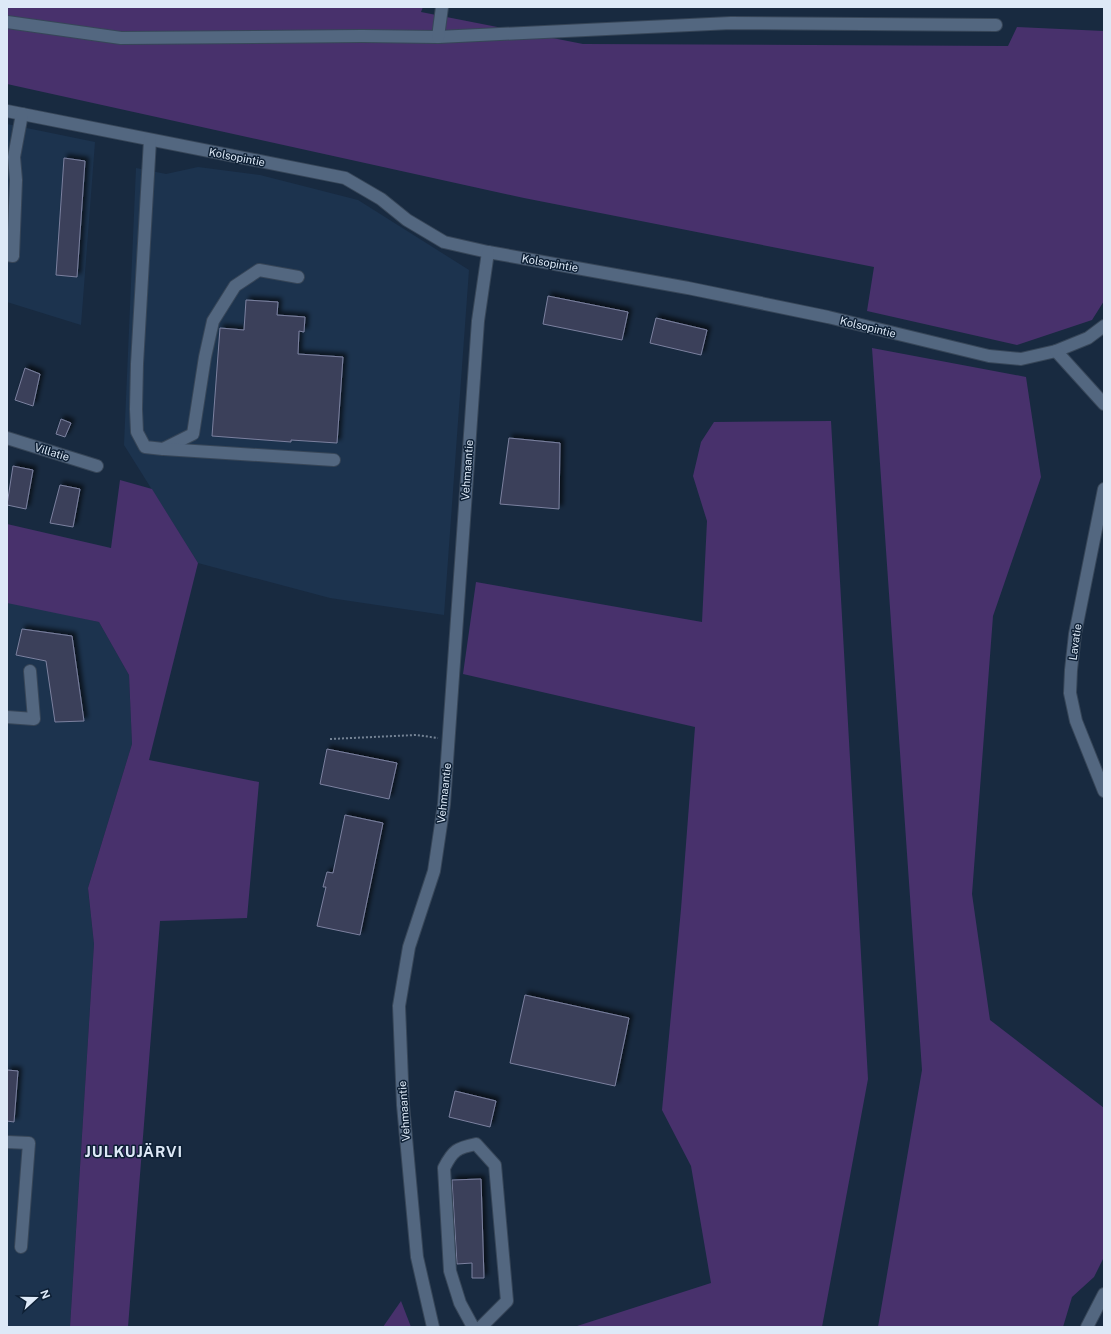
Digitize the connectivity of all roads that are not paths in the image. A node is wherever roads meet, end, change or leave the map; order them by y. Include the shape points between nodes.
1 (442, 7) edge
2 (7, 22) edge
3 (996, 25) dead end
4 (438, 37) junction
5 (7, 111) edge
6 (22, 114) junction
7 (150, 140) junction
8 (488, 252) junction
9 (7, 255) edge
10 (298, 277) dead end
11 (1104, 326) edge
12 (1056, 351) junction
13 (1104, 404) edge
14 (7, 438) edge
15 (163, 449) junction
16 (334, 460) dead end
17 (97, 466) dead end
18 (1104, 489) edge
19 (30, 671) dead end
20 (7, 718) edge
21 (1104, 791) edge
22 (7, 1142) edge
23 (21, 1248) dead end
24 (1104, 1294) edge
25 (433, 1327) edge
26 (474, 1327) edge
27 (481, 1327) edge
28 (1087, 1327) edge

1 - 4 street
2 - 4 street via 121,38
3 - 4 street via 731,23
5 - 6 street, Kolsopintie
6 - 7 street, Kolsopintie
6 - 9 street via 14,157 16,180 13,256
7 - 8 street, Kolsopintie via 345,178 444,242
7 - 15 street via 136,409 137,432 145,447
8 - 12 street, Kolsopintie via 688,288 828,317 989,356 1021,359
8 - 25 street, Vehmaantie via 478,320 444,804 434,871 409,947 399,1006 403,1105 417,1257
10 - 15 street via 259,270 235,286 213,321 193,434
11 - 12 street, Kolsopintie via 1088,338
12 - 13 street
14 - 17 street, Villatie
15 - 16 street
18 - 21 street, Lavatie via 1075,634 1070,693 1076,721
19 - 20 street via 34,719
22 - 23 street via 29,1143
24 - 28 street
26 - 27 street via 460,1303 450,1270 444,1168 450,1156 461,1147 476,1144 495,1164 507,1301

